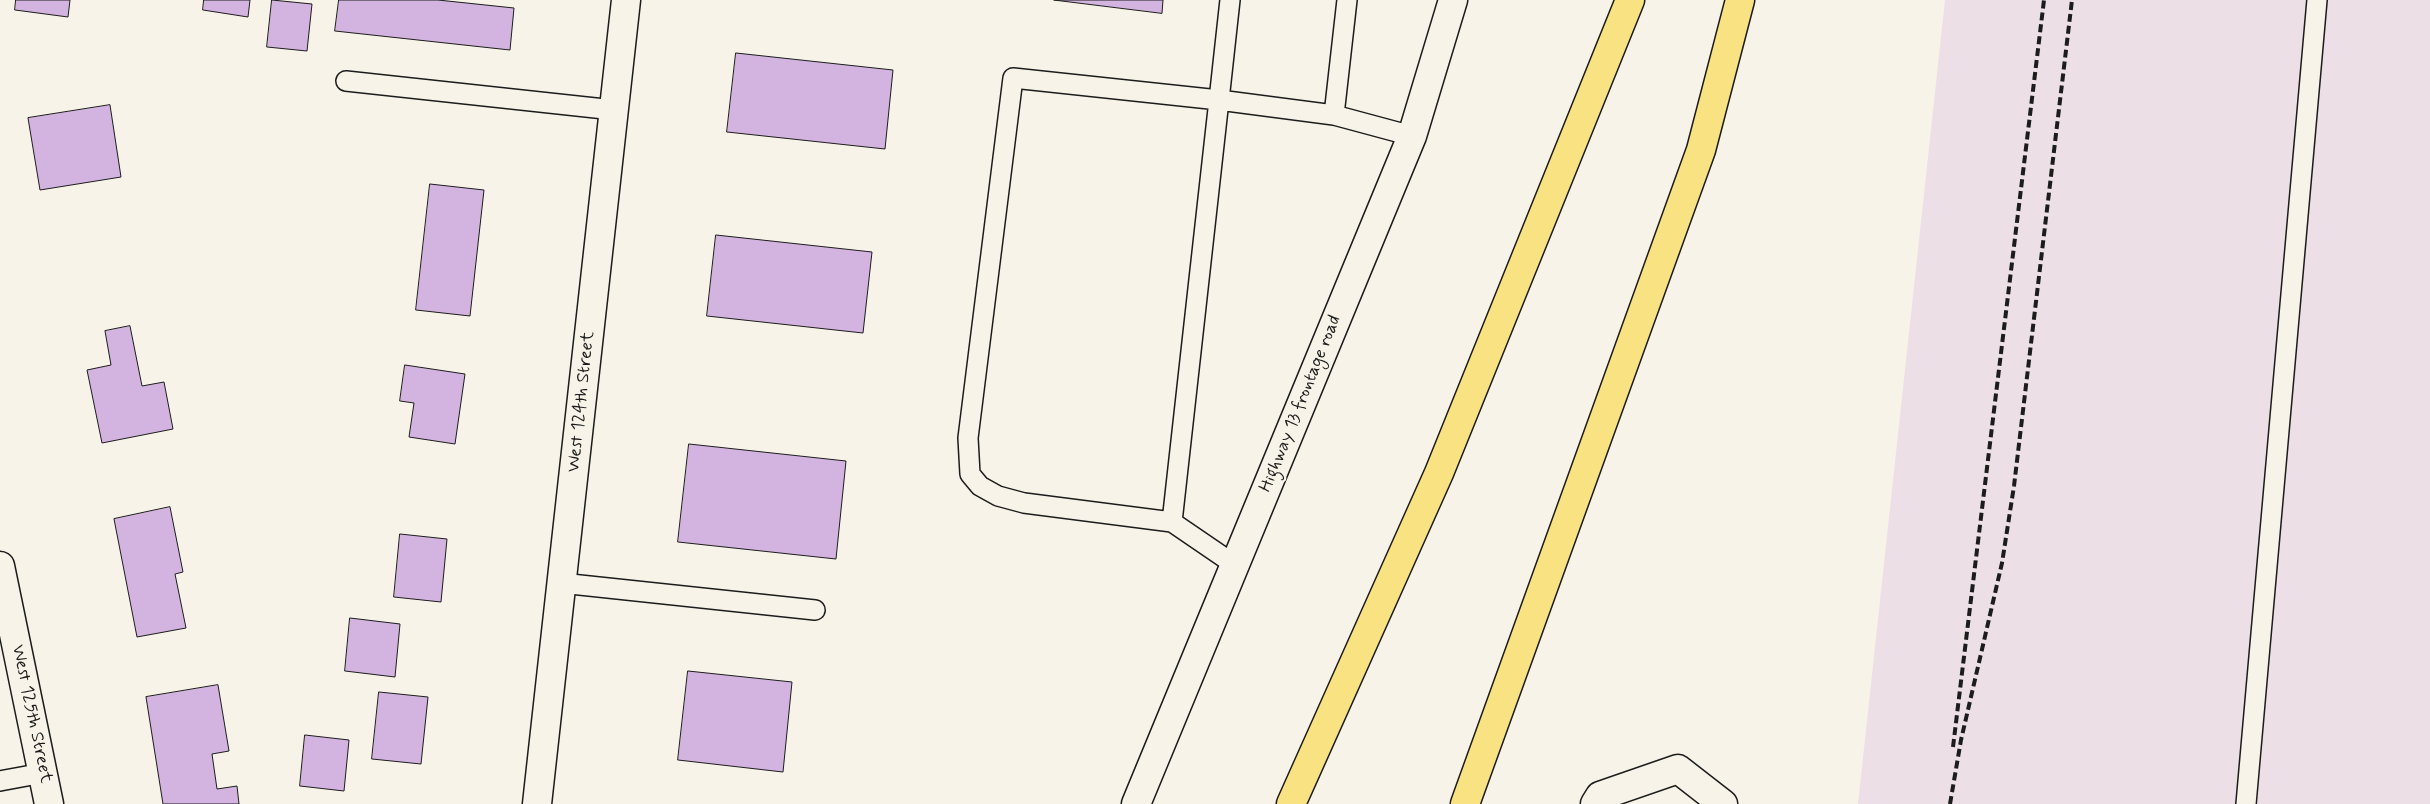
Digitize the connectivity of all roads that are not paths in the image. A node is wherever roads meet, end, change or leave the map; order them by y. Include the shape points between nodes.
1 (626, 0) edge
2 (1230, 0) edge
3 (1347, 0) edge
4 (1453, 0) edge
5 (1630, 0) edge
6 (1740, 0) edge
7 (2317, 0) edge
8 (346, 81) dead end
9 (1219, 100) junction
10 (614, 110) junction
11 (1334, 115) junction
12 (1412, 136) junction
13 (1172, 522) junction
14 (1235, 565) junction
15 (0, 566) edge
16 (561, 583) junction
17 (815, 610) dead end
18 (43, 773) junction
19 (0, 781) edge
20 (49, 804) edge
21 (537, 804) edge
22 (1136, 804) edge
23 (1291, 804) edge
24 (1465, 804) edge
25 (1595, 804) edge
26 (1723, 804) edge
27 (2246, 804) edge

1 - 10 street, West 124th Street
2 - 9 lane
3 - 11 lane
4 - 12 street, Highway 13 frontage road
5 - 23 highway via 1439,473
6 - 24 highway via 1701,150
7 - 27 lane
8 - 10 lane
9 - 11 lane
9 - 13 lane
9 - 13 lane via 1013,78 968,438 970,474 980,486 998,496 1024,503
10 - 16 street, West 124th Street
11 - 12 lane
12 - 14 street, Highway 13 frontage road
13 - 14 lane
14 - 22 street, Highway 13 frontage road
15 - 18 street, West 125th Street
16 - 17 lane
16 - 21 street, West 124th Street
18 - 19 lane
18 - 20 street, West 125th Street
25 - 26 street via 1600,796 1678,769

